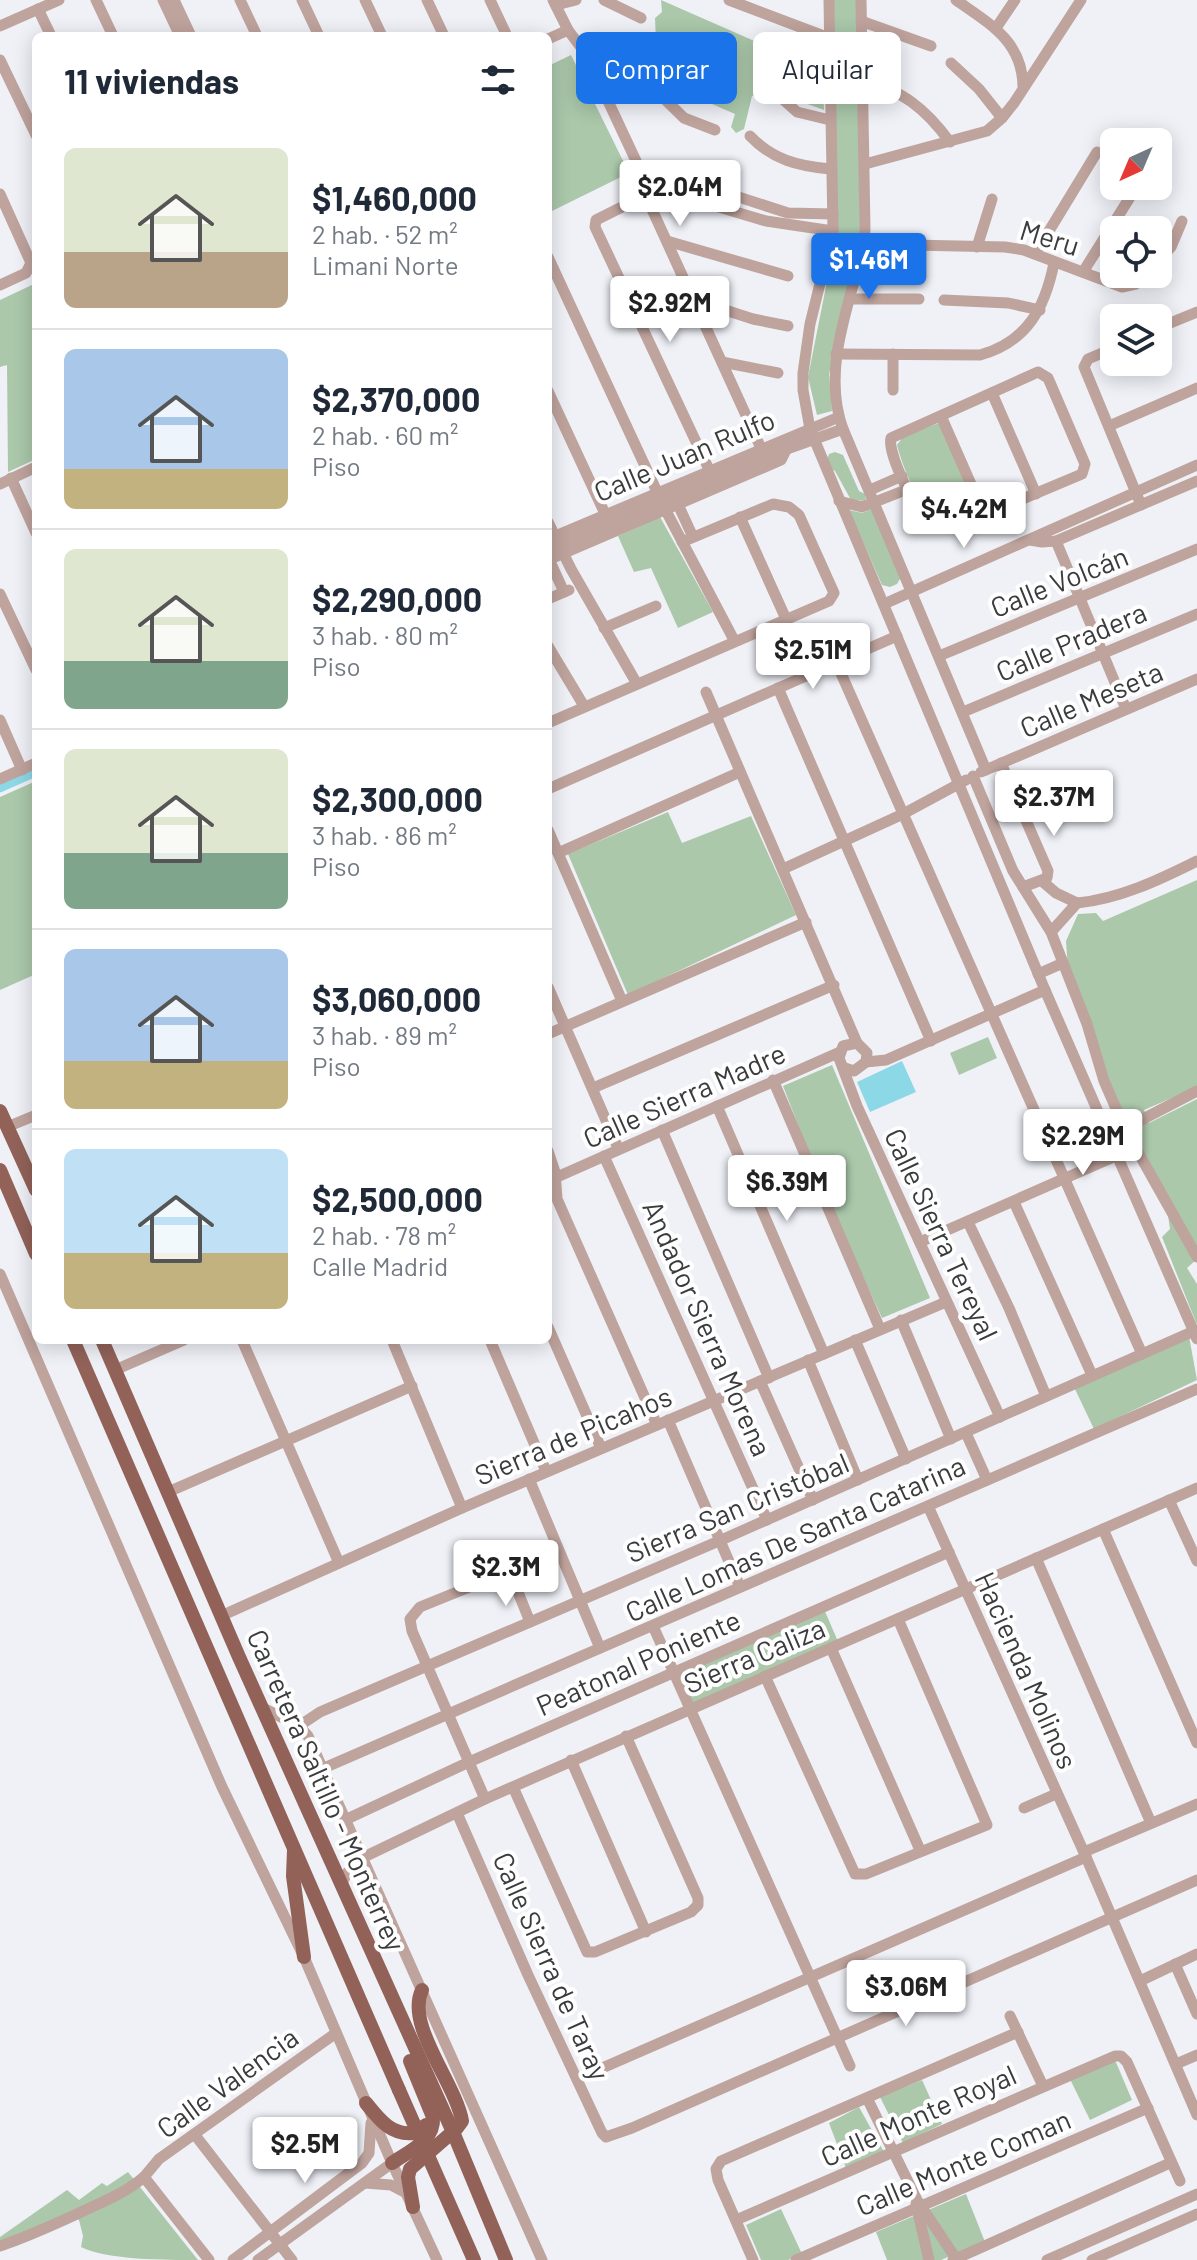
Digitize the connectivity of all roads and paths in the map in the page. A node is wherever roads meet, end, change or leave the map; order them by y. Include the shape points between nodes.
1 (59, 0) edge
2 (96, 0) edge
3 (163, 0) edge
4 (174, 0) edge
5 (240, 0) edge
6 (302, 0) edge
7 (365, 0) edge
8 (427, 0) edge
9 (490, 0) edge
10 (576, 0) edge
11 (604, 0) edge
12 (729, 0) edge
13 (829, 0) edge
14 (861, 0) edge
15 (956, 0) edge
16 (1015, 0) edge
17 (1081, 0) edge
18 (554, 3) edge
19 (38, 9) junction
20 (641, 18) dead end
21 (861, 21) junction
22 (0, 26) edge
23 (996, 28) junction
24 (568, 30) junction
25 (49, 32) edge
26 (111, 32) edge
27 (178, 32) edge
28 (189, 32) edge
29 (255, 32) edge
30 (317, 32) edge
31 (380, 32) edge
32 (442, 32) edge
33 (505, 32) edge
34 (813, 32) edge
35 (829, 32) edge
36 (861, 32) edge
37 (552, 37) edge
38 (576, 40) edge
39 (931, 46) dead end
40 (0, 60) edge
41 (951, 63) dead end
42 (1023, 87) junction
43 (901, 94) edge
44 (609, 104) edge
45 (670, 104) edge
46 (788, 104) edge
47 (830, 104) edge
48 (864, 104) edge
49 (1002, 118) junction
50 (830, 120) junction
51 (32, 127) edge
52 (715, 130) dead end
53 (750, 136) dead end
54 (950, 142) junction
55 (1097, 152) dead end
56 (865, 164) junction
57 (830, 169) junction
58 (644, 178) junction
59 (0, 194) edge
60 (648, 194) junction
61 (992, 199) dead end
62 (1128, 200) edge
63 (833, 214) junction
64 (1182, 221) dead end
65 (833, 231) junction
66 (667, 241) junction
67 (864, 244) junction
68 (1172, 244) edge
69 (977, 247) junction
70 (1035, 254) junction
71 (1054, 263) junction
72 (552, 266) edge
73 (1083, 272) junction
74 (788, 276) dead end
75 (1100, 279) edge
76 (0, 285) edge
77 (851, 299) junction
78 (919, 299) dead end
79 (694, 300) junction
80 (944, 300) dead end
81 (1040, 310) junction
82 (1197, 312) edge
83 (1172, 322) edge
84 (788, 326) dead end
85 (836, 354) junction
86 (893, 354) junction
87 (1100, 354) edge
88 (722, 362) junction
89 (778, 373) dead end
90 (1197, 388) edge
91 (893, 390) dead end
92 (992, 393) junction
93 (552, 400) edge
94 (941, 416) junction
95 (841, 423) junction
96 (1109, 426) junction
97 (812, 434) junction
98 (786, 444) junction
99 (764, 452) junction
100 (1197, 465) edge
101 (32, 469) edge
102 (712, 474) junction
103 (902, 476) junction
104 (6, 481) edge
105 (1197, 481) edge
106 (908, 489) junction
107 (870, 490) junction
108 (1136, 491) junction
109 (1036, 494) junction
110 (674, 495) junction
111 (661, 501) junction
112 (839, 501) junction
113 (876, 503) junction
114 (1141, 505) junction
115 (985, 516) junction
116 (740, 517) junction
117 (607, 519) junction
118 (32, 526) edge
119 (687, 539) junction
120 (1030, 540) junction
121 (1056, 541) junction
122 (554, 545) edge
123 (1197, 549) edge
124 (552, 567) edge
125 (580, 586) junction
126 (564, 592) junction
127 (913, 592) junction
128 (0, 594) edge
129 (552, 597) edge
130 (1080, 599) junction
131 (884, 604) junction
132 (656, 606) dead end
133 (1197, 614) edge
134 (786, 619) junction
135 (604, 628) junction
136 (897, 636) junction
137 (734, 640) junction
138 (552, 653) edge
139 (1104, 654) junction
140 (939, 656) junction
141 (32, 662) edge
142 (836, 662) junction
143 (1197, 679) edge
144 (637, 684) junction
145 (778, 688) junction
146 (706, 692) dead end
147 (584, 706) junction
148 (1126, 709) junction
149 (963, 712) junction
150 (716, 714) junction
151 (0, 720) edge
152 (552, 721) edge
153 (1001, 763) junction
154 (32, 765) edge
155 (22, 770) junction
156 (986, 770) junction
157 (740, 772) junction
158 (973, 776) junction
159 (0, 779) edge
160 (960, 783) junction
161 (552, 787) edge
162 (903, 814) junction
163 (552, 839) edge
164 (844, 841) junction
165 (558, 853) junction
166 (1197, 861) edge
167 (783, 869) junction
168 (1042, 881) junction
169 (1023, 887) junction
170 (1077, 903) junction
171 (806, 922) junction
172 (1051, 932) junction
173 (1063, 963) junction
174 (1038, 974) junction
175 (834, 985) junction
176 (1045, 990) junction
177 (552, 996) edge
178 (622, 1001) junction
179 (991, 1014) junction
180 (565, 1027) junction
181 (552, 1032) edge
182 (931, 1041) junction
183 (857, 1043) junction
184 (840, 1052) junction
185 (866, 1062) junction
186 (845, 1068) junction
187 (773, 1080) junction
188 (593, 1088) junction
189 (1197, 1091) edge
190 (717, 1106) junction
191 (0, 1111) edge
192 (32, 1117) edge
193 (7, 1127) junction
194 (1125, 1129) junction
195 (662, 1130) junction
196 (1110, 1136) junction
197 (618, 1148) junction
198 (1118, 1155) junction
199 (604, 1156) junction
200 (0, 1170) edge
201 (552, 1180) edge
202 (1065, 1180) junction
203 (32, 1181) edge
204 (1014, 1202) junction
205 (968, 1222) junction
206 (920, 1242) junction
207 (32, 1245) edge
208 (1197, 1257) edge
209 (1, 1274) edge
210 (946, 1302) junction
211 (901, 1320) junction
212 (880, 1329) junction
213 (1195, 1335) edge
214 (552, 1336) edge
215 (855, 1340) junction
216 (75, 1344) edge
217 (104, 1344) edge
218 (175, 1344) edge
219 (244, 1344) edge
220 (394, 1344) edge
221 (492, 1344) edge
222 (824, 1354) junction
223 (1142, 1354) junction
224 (808, 1360) junction
225 (115, 1370) junction
226 (1092, 1375) junction
227 (765, 1380) junction
228 (412, 1386) junction
229 (1197, 1389) edge
230 (1046, 1396) junction
231 (714, 1401) junction
232 (1000, 1417) junction
233 (663, 1423) junction
234 (966, 1433) junction
235 (951, 1439) junction
236 (286, 1442) junction
237 (601, 1448) junction
238 (906, 1459) junction
239 (546, 1471) junction
240 (529, 1479) junction
241 (858, 1480) junction
242 (987, 1480) junction
243 (1197, 1488) edge
244 (168, 1492) junction
245 (813, 1500) junction
246 (1169, 1500) junction
247 (928, 1506) junction
248 (462, 1508) junction
249 (767, 1520) junction
250 (1103, 1529) junction
251 (719, 1541) junction
252 (949, 1552) junction
253 (1036, 1558) junction
254 (1197, 1561) edge
255 (339, 1563) junction
256 (740, 1587) junction
257 (966, 1588) junction
258 (580, 1601) junction
259 (221, 1616) junction
260 (898, 1619) junction
261 (530, 1622) junction
262 (653, 1626) junction
263 (600, 1648) junction
264 (831, 1648) junction
265 (428, 1666) junction
266 (673, 1672) junction
267 (765, 1676) junction
268 (261, 1707) junction
269 (689, 1709) junction
270 (449, 1714) junction
271 (299, 1726) junction
272 (626, 1736) junction
273 (1197, 1743) edge
274 (571, 1760) junction
275 (469, 1762) junction
276 (324, 1768) junction
277 (513, 1787) junction
278 (1056, 1794) junction
279 (485, 1799) junction
280 (1197, 1804) edge
281 (1024, 1808) dead end
282 (457, 1813) junction
283 (347, 1819) junction
284 (1151, 1823) junction
285 (294, 1846) junction
286 (920, 1850) junction
287 (1085, 1855) junction
288 (364, 1857) junction
289 (1197, 1880) edge
290 (342, 1883) junction
291 (1111, 1917) junction
292 (646, 1932) junction
293 (1197, 1954) edge
294 (304, 1957) junction
295 (1175, 1964) junction
296 (811, 1978) junction
297 (1140, 1981) junction
298 (383, 1982) junction
299 (422, 1990) junction
300 (1197, 2014) edge
301 (1010, 2016) dead end
302 (1018, 2032) junction
303 (336, 2033) junction
304 (838, 2039) junction
305 (1197, 2055) edge
306 (1176, 2064) junction
307 (850, 2066) dead end
308 (577, 2079) junction
309 (1043, 2086) junction
310 (867, 2098) junction
311 (366, 2103) junction
312 (1148, 2108) junction
313 (430, 2109) junction
314 (1197, 2115) edge
315 (453, 2132) junction
316 (195, 2135) junction
317 (895, 2153) junction
318 (392, 2163) junction
319 (1170, 2163) junction
320 (145, 2174) junction
321 (1180, 2181) dead end
322 (365, 2183) junction
323 (1197, 2194) edge
324 (410, 2200) junction
325 (918, 2205) junction
326 (1197, 2214) edge
327 (736, 2220) junction
328 (270, 2233) junction
329 (280, 2245) junction
330 (0, 2246) edge
331 (209, 2260) edge
332 (233, 2260) edge
333 (258, 2260) edge
334 (292, 2260) edge
335 (437, 2260) edge
336 (474, 2260) edge
337 (506, 2260) edge
338 (542, 2260) edge
339 (753, 2260) edge
340 (796, 2260) edge
341 (929, 2260) edge
342 (956, 2260) edge
343 (1047, 2260) edge
344 (1092, 2260) edge

1 - 19 street
2 - 26 street
3 - 27 street
4 - 28 street
5 - 29 street
6 - 30 street
7 - 31 street
8 - 32 street
9 - 33 street
10 - 18 street
11 - 20 street
12 - 34 street
13 - 35 street
14 - 21 street
15 - 23 street
16 - 23 street
17 - 42 street
18 - 24 street
19 - 22 street
19 - 25 street
21 - 36 street
21 - 39 street
23 - 42 street via 1020,61
24 - 37 street
24 - 38 street
40 - 51 street
41 - 49 street
42 - 49 street
43 - 54 street via 923,109
44 - 58 street
45 - 52 street via 684,118
46 - 50 street via 797,112
47 - 50 street
48 - 56 street
49 - 54 street via 987,131
50 - 57 street
53 - 57 street via 792,164
54 - 56 street
55 - 70 street
56 - 67 street
57 - 63 street
58 - 60 street
58 - 63 street via 692,182 788,213
59 - 76 street via 31,266
60 - 65 street via 680,193 774,223
60 - 66 street
60 - 102 street via 599,216 595,227
61 - 69 street
62 - 73 street
63 - 65 street
64 - 68 street
65 - 97 street via 803,373
66 - 74 street
66 - 79 street
67 - 69 street, Meru
67 - 77 street
69 - 70 street, Meru
70 - 71 street, Meru
71 - 73 street, Meru
71 - 81 street
72 - 111 street
73 - 75 street, Meru
77 - 78 street
77 - 85 street
79 - 84 street
79 - 88 street
80 - 81 street
81 - 86 street via 1019,336 980,355
82 - 83 street
85 - 86 street
85 - 95 street via 834,383
86 - 91 street
87 - 96 street via 1084,367
88 - 89 street
88 - 99 street
90 - 96 street
92 - 94 street
92 - 109 street
92 - 109 street via 1038,372 1045,374 1054,392 1086,467 1082,474
93 - 117 street
94 - 103 street via 891,438
94 - 115 street
95 - 97 street, Calle Juan Rulfo
95 - 107 street
96 - 108 street
97 - 98 street, Calle Juan Rulfo
97 - 112 street
98 - 99 street, Calle Juan Rulfo
98 - 110 street, Calle Juan Rulfo via 781,460
99 - 102 street, Calle Juan Rulfo
100 - 108 street
101 - 104 street
102 - 110 street, Calle Juan Rulfo
103 - 106 street
103 - 107 street
104 - 118 street
105 - 114 street
106 - 113 street
106 - 115 street via 933,525 954,528
107 - 113 street
108 - 114 street
108 - 120 street
109 - 115 street
110 - 111 street, Calle Juan Rulfo
110 - 111 street, Calle Juan Rulfo
110 - 119 street
111 - 117 street, Calle Juan Rulfo
111 - 119 street
111 - 122 street, Calle Juan Rulfo
112 - 113 street via 862,507
112 - 131 street
113 - 127 street
114 - 121 street
116 - 119 street
116 - 134 street
116 - 134 street via 773,504 794,510 833,589 829,601
117 - 122 street, Calle Juan Rulfo
119 - 137 street
120 - 121 street
120 - 127 street
121 - 130 street
122 - 125 street
123 - 130 street, Calle Volcán
124 - 126 street
125 - 126 street
125 - 135 street
126 - 129 street
127 - 131 street
127 - 140 street
128 - 141 street
130 - 139 street
130 - 140 street, Calle Volcán
131 - 136 street
132 - 135 street
133 - 139 street, Calle Pradera
134 - 137 street
135 - 144 street
136 - 142 street
136 - 160 street
137 - 144 street
138 - 147 street
139 - 148 street
139 - 149 street, Calle Pradera
140 - 149 street
142 - 145 street
142 - 162 street
143 - 148 street, Calle Meseta
144 - 147 street
145 - 150 street
145 - 164 street
146 - 150 street
147 - 152 street
148 - 153 street, Calle Meseta
149 - 156 street
150 - 157 street
150 - 161 street
151 - 155 street
153 - 156 street, Calle Meseta
153 - 168 street via 1047,864
154 - 155 street
155 - 159 street
156 - 158 street, Calle Meseta
157 - 165 street
157 - 167 street
158 - 160 street, Calle Meseta
158 - 169 street
160 - 162 street, Calle Meseta
160 - 174 street
162 - 164 street, Calle Meseta
162 - 179 street
163 - 165 street
164 - 167 street, Calle Meseta
164 - 182 street
165 - 178 street
166 - 170 street via 1102,901
167 - 171 street
168 - 169 street
168 - 170 street
169 - 172 street
170 - 172 street
171 - 175 street
171 - 178 street
172 - 173 street
173 - 174 street
173 - 194 street
174 - 176 street
175 - 183 street
175 - 188 street
176 - 179 street
176 - 196 street
177 - 180 street
178 - 180 street
179 - 182 street
179 - 202 street
180 - 181 street
180 - 188 street
182 - 185 street via 886,1060
183 - 184 street, Calle Sierra Madre
183 - 185 street via 865,1048
184 - 186 street
184 - 187 street, Calle Sierra Madre
185 - 186 street via 859,1069
186 - 206 street, Calle Sierra Tereyal via 857,1106
187 - 190 street, Calle Sierra Madre
187 - 212 street
188 - 197 street
189 - 194 street
190 - 195 street, Calle Sierra Madre
190 - 222 street
191 - 193 main road
192 - 193 street
193 - 203 main road
194 - 196 street
194 - 208 street
195 - 197 street, Calle Sierra Madre
195 - 227 street
196 - 198 street
197 - 199 street, Calle Sierra Madre
198 - 202 street
198 - 213 street
199 - 201 street, Calle Sierra Madre
199 - 231 street, Andador Sierra Morena
200 - 207 main road
201 - 233 street
202 - 204 street
202 - 223 street
204 - 205 street
204 - 226 street
205 - 206 street
205 - 230 street
206 - 210 street, Calle Sierra Tereyal
209 - 294 street via 222,1787
210 - 211 street, Sierra de Picahos
210 - 232 street, Calle Sierra Tereyal
211 - 212 street, Sierra de Picahos
211 - 235 street
212 - 215 street, Sierra de Picahos
213 - 223 street, Sierra San Cristóbal
214 - 237 street
215 - 222 street, Sierra de Picahos
215 - 238 street
216 - 285 main road, Carretera Saltillo - Monterrey
217 - 225 main road, Carretera Saltillo - Monterrey
218 - 225 street
219 - 236 street
220 - 228 street
221 - 239 street
222 - 224 street, Sierra de Picahos
223 - 226 street, Sierra San Cristóbal
224 - 227 street, Sierra de Picahos
224 - 241 street
225 - 244 main road, Carretera Saltillo - Monterrey
226 - 230 street, Sierra San Cristóbal
227 - 231 street, Sierra de Picahos
227 - 245 street
228 - 236 street
228 - 248 street
229 - 242 street, Calle Lomas De Santa Catarina
230 - 232 street, Sierra San Cristóbal
231 - 233 street, Sierra de Picahos
231 - 249 street, Andador Sierra Morena
232 - 234 street, Sierra San Cristóbal
233 - 237 street, Sierra de Picahos
233 - 251 street
234 - 235 street, Sierra San Cristóbal
234 - 242 street
235 - 238 street, Sierra San Cristóbal
236 - 244 street
236 - 255 street
237 - 239 street, Sierra de Picahos
238 - 241 street, Sierra San Cristóbal
239 - 240 street, Sierra de Picahos
240 - 248 street, Sierra de Picahos
240 - 258 street
241 - 245 street, Sierra San Cristóbal
242 - 247 street, Calle Lomas De Santa Catarina
243 - 246 street, Sierra Caliza
244 - 259 main road, Carretera Saltillo - Monterrey
245 - 249 street, Sierra San Cristóbal
246 - 250 street, Sierra Caliza
246 - 254 street
247 - 252 street, Hacienda Molinos
247 - 256 street, Calle Lomas De Santa Catarina
248 - 255 street, Sierra de Picahos
249 - 251 street, Sierra San Cristóbal
250 - 253 street, Sierra Caliza
250 - 273 street
251 - 256 street
251 - 258 street, Sierra San Cristóbal
252 - 257 street, Hacienda Molinos
252 - 266 street, Peatonal Poniente
253 - 257 street, Sierra Caliza
253 - 284 street
255 - 259 street, Sierra de Picahos
256 - 262 street, Calle Lomas De Santa Catarina
257 - 260 street, Sierra Caliza
257 - 278 street, Hacienda Molinos
258 - 261 street, Sierra San Cristóbal
258 - 263 street
259 - 268 main road, Carretera Saltillo - Monterrey
260 - 264 street, Sierra Caliza
260 - 286 street via 987,1825
261 - 265 street, Sierra San Cristóbal
261 - 265 street via 507,1573 444,1596 411,1615
262 - 263 street, Calle Lomas De Santa Catarina
262 - 266 street
263 - 270 street, Calle Lomas De Santa Catarina
264 - 267 street, Sierra Caliza
264 - 286 street
265 - 270 street
265 - 271 street, Sierra San Cristóbal
266 - 269 street
266 - 275 street, Peatonal Poniente
267 - 269 street, Sierra Caliza
267 - 286 street via 855,1874
268 - 271 street
268 - 290 main road, Carretera Saltillo - Monterrey
269 - 272 street, Sierra Caliza
269 - 296 street
270 - 275 street
270 - 276 street, Calle Lomas De Santa Catarina
271 - 276 street
272 - 274 street, Sierra Caliza
272 - 292 street via 698,1898 691,1912
274 - 277 street, Sierra Caliza
274 - 292 street
275 - 279 street
275 - 283 street, Peatonal Poniente
276 - 283 street
277 - 279 street, Sierra Caliza
277 - 292 street via 587,1952
278 - 281 street
278 - 287 street, Hacienda Molinos
279 - 282 street, Sierra Caliza
280 - 284 street
282 - 288 street, Sierra Caliza
282 - 308 street, Calle Sierra de Taray
283 - 288 street
284 - 287 street
285 - 294 main road
285 - 336 main road, Carretera Saltillo - Monterrey, bridge
287 - 291 street, Hacienda Molinos
287 - 296 street
288 - 290 street, Sierra Caliza
288 - 299 street
289 - 291 street
290 - 298 main road, Carretera Saltillo - Monterrey
291 - 297 street, Hacienda Molinos
291 - 304 street
293 - 295 street
294 - 303 street
295 - 297 street
295 - 300 street
296 - 304 street
296 - 308 street
297 - 306 street, Hacienda Molinos
298 - 313 main road via 389,2010
298 - 315 main road, Carretera Saltillo - Monterrey
299 - 315 main road via 421,2020 461,2115
299 - 338 street
301 - 302 street
302 - 309 street
302 - 310 street
303 - 311 street
303 - 316 street, Calle Valencia
304 - 307 street
304 - 308 street, Calle Sierra de Taray via 606,2137
305 - 306 street
306 - 314 street, Hacienda Molinos
309 - 312 street, Calle Monte Royal via 1121,2056
309 - 317 street, Calle Monte Royal
310 - 317 street
310 - 327 street via 717,2166
311 - 313 main road via 387,2126 410,2134 425,2126
311 - 318 street
311 - 328 street via 371,2133 362,2163
312 - 319 street
312 - 325 street, Calle Monte Coman
313 - 318 main road via 431,2134
315 - 324 main road via 410,2169
315 - 337 main road, Carretera Saltillo - Monterrey
316 - 320 street, Calle Valencia
316 - 328 street
317 - 325 street
317 - 327 street, Calle Monte Royal
318 - 322 street
318 - 324 street
319 - 321 street
319 - 342 street
320 - 330 street, Calle Valencia via 100,2204
320 - 331 street
322 - 324 street via 391,2185
322 - 329 street
323 - 343 street
324 - 335 street
325 - 340 street, Calle Monte Coman
325 - 341 street
325 - 342 street
326 - 344 street
327 - 339 street
328 - 329 street
328 - 332 street
329 - 333 street
329 - 334 street

